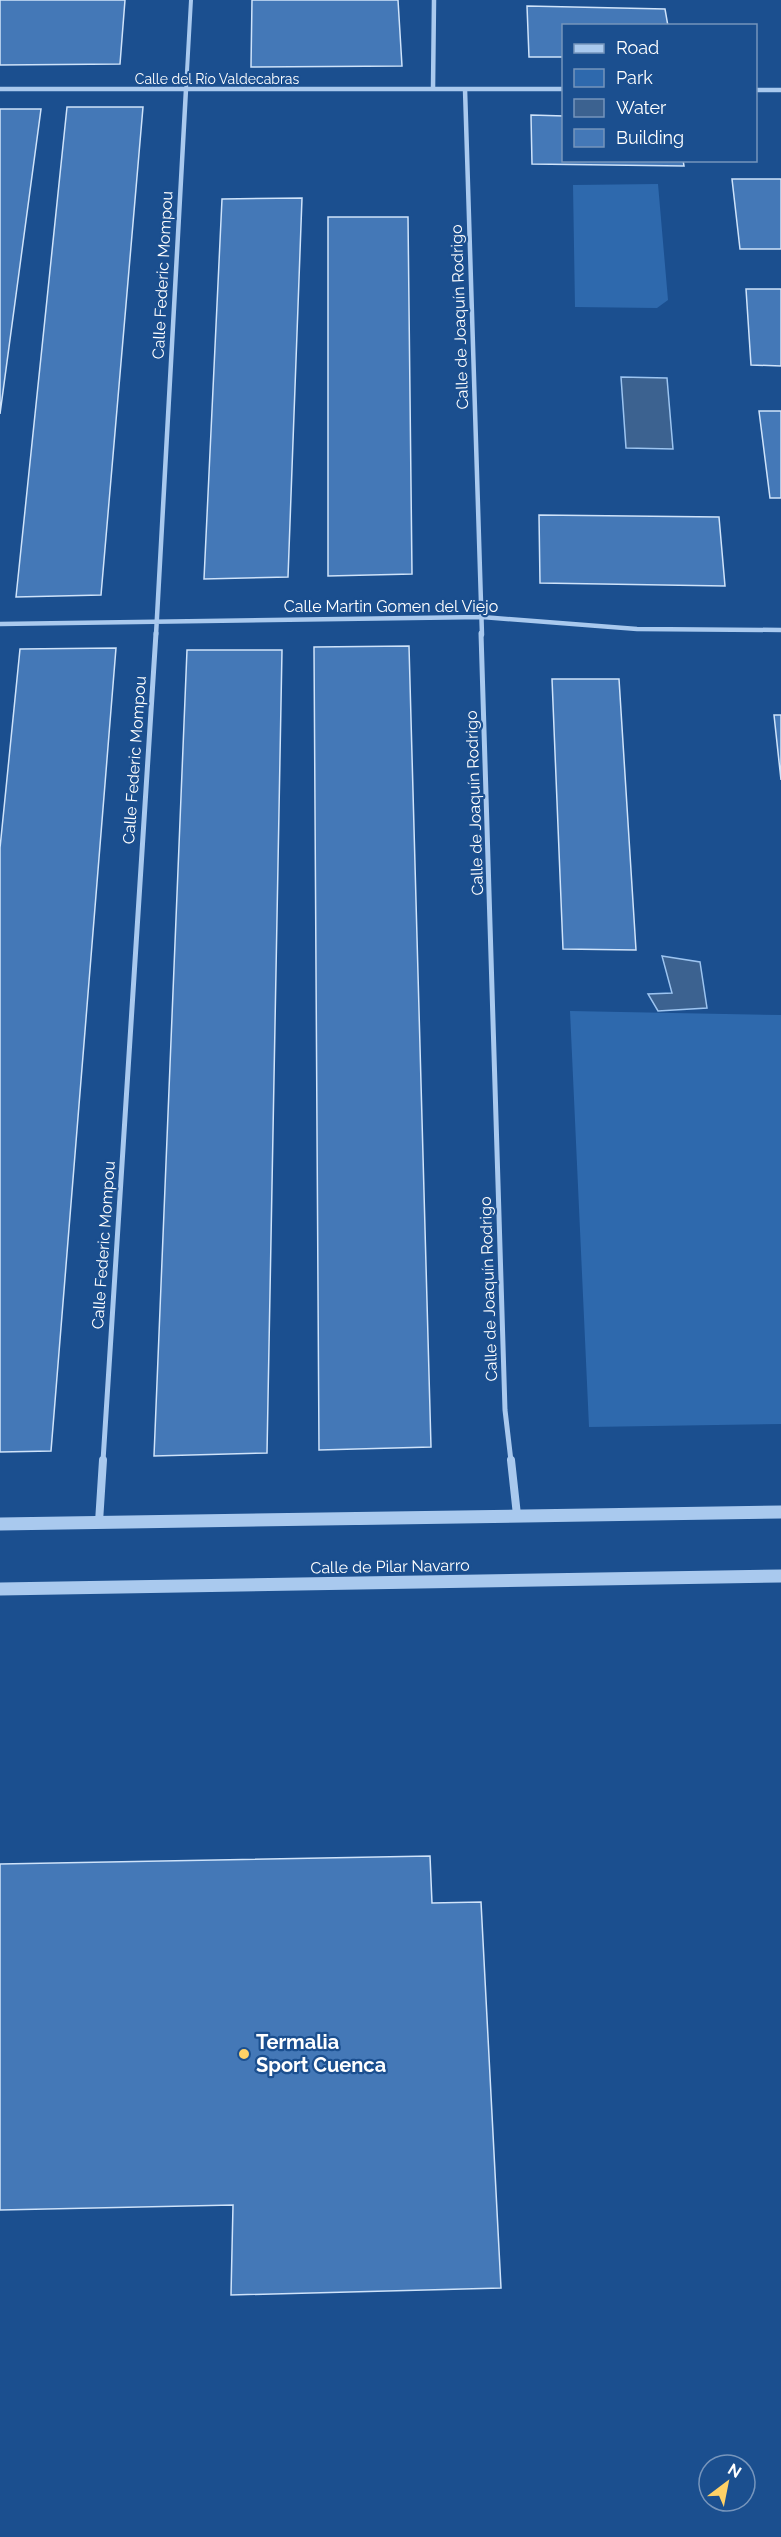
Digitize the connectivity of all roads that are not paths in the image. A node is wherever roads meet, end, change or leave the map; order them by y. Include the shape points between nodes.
1 (191, 0) edge
2 (434, 0) edge
3 (0, 89) edge
4 (186, 89) junction
5 (433, 89) junction
6 (465, 89) junction
7 (562, 89) edge
8 (757, 90) edge
9 (781, 90) edge
10 (482, 617) junction
11 (157, 621) junction
12 (0, 624) edge
13 (781, 630) edge
14 (781, 1512) edge
15 (517, 1516) junction
16 (99, 1522) junction
17 (0, 1524) edge
18 (781, 1576) edge
19 (0, 1589) edge

1 - 4 street, Calle Federic Mompou
2 - 5 street
3 - 4 street, Calle del Río Valdecabras
4 - 5 street, Calle del Río Valdecabras
4 - 11 street, Calle Federic Mompou
5 - 6 street, Calle del Río Valdecabras
6 - 7 street, Calle del Río Valdecabras
6 - 10 street, Calle de Joaquín Rodrigo
8 - 9 street
10 - 11 street, Calle Martin Gomen del Viejo
10 - 13 street, Calle Martin Gomen del Viejo via 637,629
10 - 15 street, Calle de Joaquín Rodrigo via 505,1410
11 - 12 street, Calle Martin Gomen del Viejo
11 - 16 street, Calle Federic Mompou
14 - 15 street
15 - 16 street
16 - 17 street
18 - 19 street, Calle de Pilar Navarro

